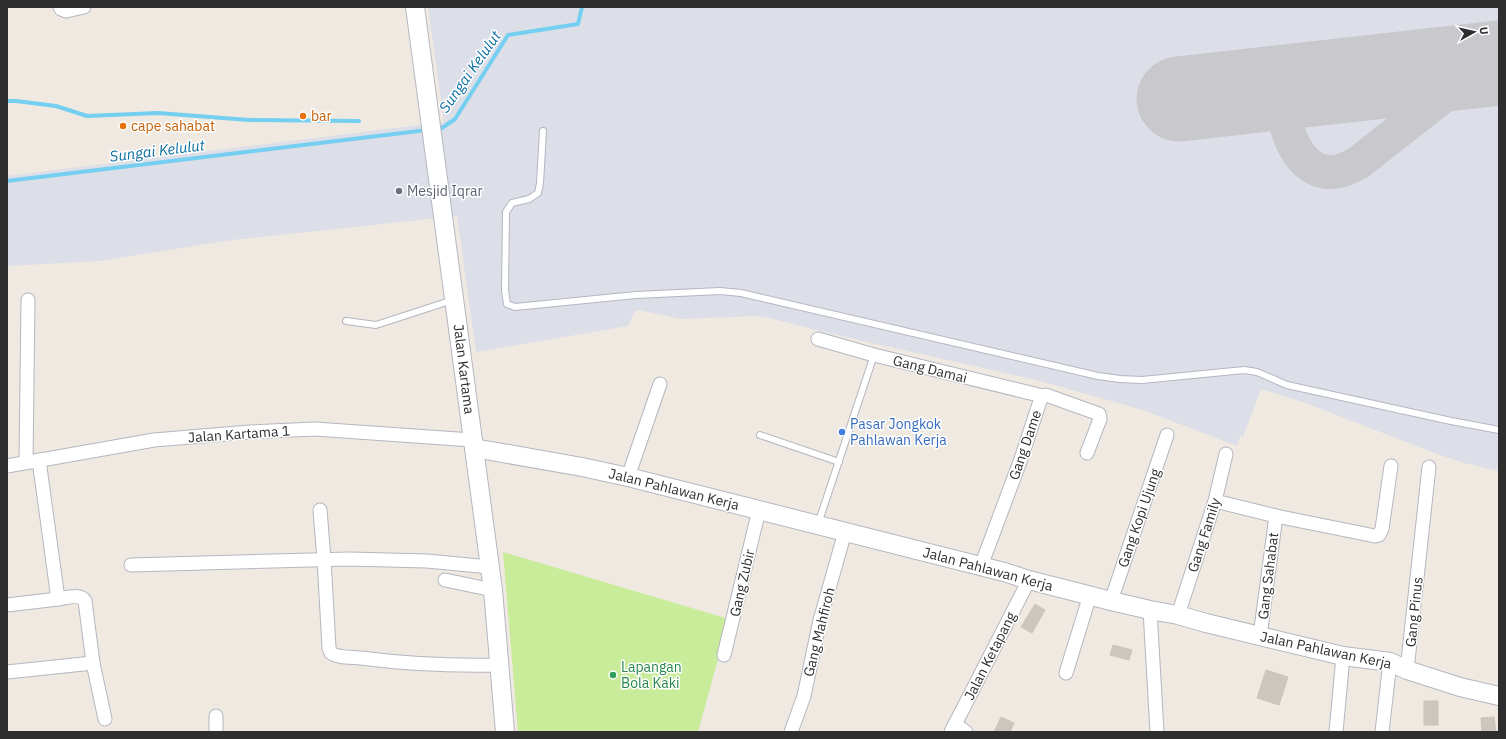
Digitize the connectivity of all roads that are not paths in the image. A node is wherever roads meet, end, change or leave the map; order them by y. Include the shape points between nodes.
1 (60, 7) edge
2 (84, 7) edge
3 (415, 7) edge
4 (543, 131) dead end
5 (28, 300) dead end
6 (454, 300) junction
7 (346, 322) dead end
8 (818, 339) dead end
9 (874, 355) junction
10 (660, 384) dead end
11 (1043, 396) junction
12 (1499, 430) edge
13 (760, 434) dead end
14 (1167, 435) dead end
15 (473, 444) junction
16 (1086, 453) dead end
17 (1226, 454) dead end
18 (33, 461) junction
19 (839, 462) junction
20 (7, 466) edge
21 (1391, 466) dead end
22 (1429, 467) dead end
23 (628, 477) junction
24 (1215, 501) junction
25 (320, 510) dead end
26 (759, 510) junction
27 (1276, 516) junction
28 (818, 526) junction
29 (845, 532) junction
30 (324, 559) junction
31 (131, 565) dead end
32 (981, 566) junction
33 (490, 567) junction
34 (445, 580) dead end
35 (1029, 580) junction
36 (493, 590) junction
37 (1090, 595) junction
38 (58, 599) junction
39 (1111, 601) junction
40 (7, 605) edge
41 (1150, 610) junction
42 (1178, 614) junction
43 (1260, 636) junction
44 (724, 655) dead end
45 (1343, 656) junction
46 (1390, 662) junction
47 (93, 663) junction
48 (499, 665) junction
49 (1407, 670) junction
50 (7, 672) edge
51 (1066, 673) dead end
52 (1499, 696) edge
53 (216, 716) dead end
54 (106, 719) dead end
55 (953, 728) edge
56 (216, 732) edge
57 (505, 732) edge
58 (791, 732) edge
59 (966, 732) edge
60 (1158, 732) edge
61 (1336, 732) edge
62 (1382, 732) edge

1 - 2 street via 66,11
3 - 6 street, Jalan Kartama
4 - 12 lane via 538,193 529,199 512,203 506,212 505,290 507,304 515,307 720,290 1098,376 1142,380 1244,370 1257,372 1287,384
5 - 18 street
6 - 7 lane via 376,325
6 - 15 street, Jalan Kartama
8 - 9 street, Gang Damai
9 - 11 street, Gang Damai
9 - 19 lane
10 - 23 street
11 - 16 street, Gang Dame via 1098,414 1100,419
11 - 32 street, Gang Dame
13 - 19 lane
14 - 39 street, Gang Kopi Ujung
15 - 18 street, Jalan Kartama 1 via 315,429 154,440
15 - 23 street, Jalan Pahlawan Kerja
15 - 33 street, Jalan Kartama
17 - 24 street, Gang Family
18 - 20 street, Jalan Kartama 1
18 - 38 street
19 - 28 lane
21 - 27 street via 1382,530 1379,535
22 - 49 street, Gang Pinus
23 - 26 street, Jalan Pahlawan Kerja
24 - 27 street
24 - 42 street, Gang Family
25 - 30 street
26 - 28 street, Jalan Pahlawan Kerja
26 - 44 street, Gang Zubir
27 - 43 street, Gang Sahabat
28 - 29 street, Jalan Pahlawan Kerja
29 - 32 street, Jalan Pahlawan Kerja
29 - 58 street, Gang Mahfiroh via 820,620 804,696
30 - 31 street
30 - 33 street via 427,561
30 - 48 street via 329,648 334,655 420,664
32 - 35 street, Jalan Pahlawan Kerja
33 - 36 street, Jalan Kartama
34 - 36 street
35 - 37 street, Jalan Pahlawan Kerja
35 - 55 street, Jalan Ketapang
36 - 48 street, Jalan Kartama
37 - 39 street, Jalan Pahlawan Kerja
37 - 51 street
38 - 40 street
38 - 47 street via 78,596 84,599
39 - 41 street, Jalan Pahlawan Kerja
41 - 42 street, Jalan Pahlawan Kerja
41 - 60 street
42 - 43 street, Jalan Pahlawan Kerja via 1206,624
43 - 45 street, Jalan Pahlawan Kerja
45 - 46 street, Jalan Pahlawan Kerja
45 - 61 street
46 - 49 street, Jalan Pahlawan Kerja
46 - 62 street
47 - 50 street
47 - 54 street
48 - 57 street, Jalan Kartama
49 - 52 street, Jalan Pahlawan Kerja
53 - 56 street
55 - 59 street

